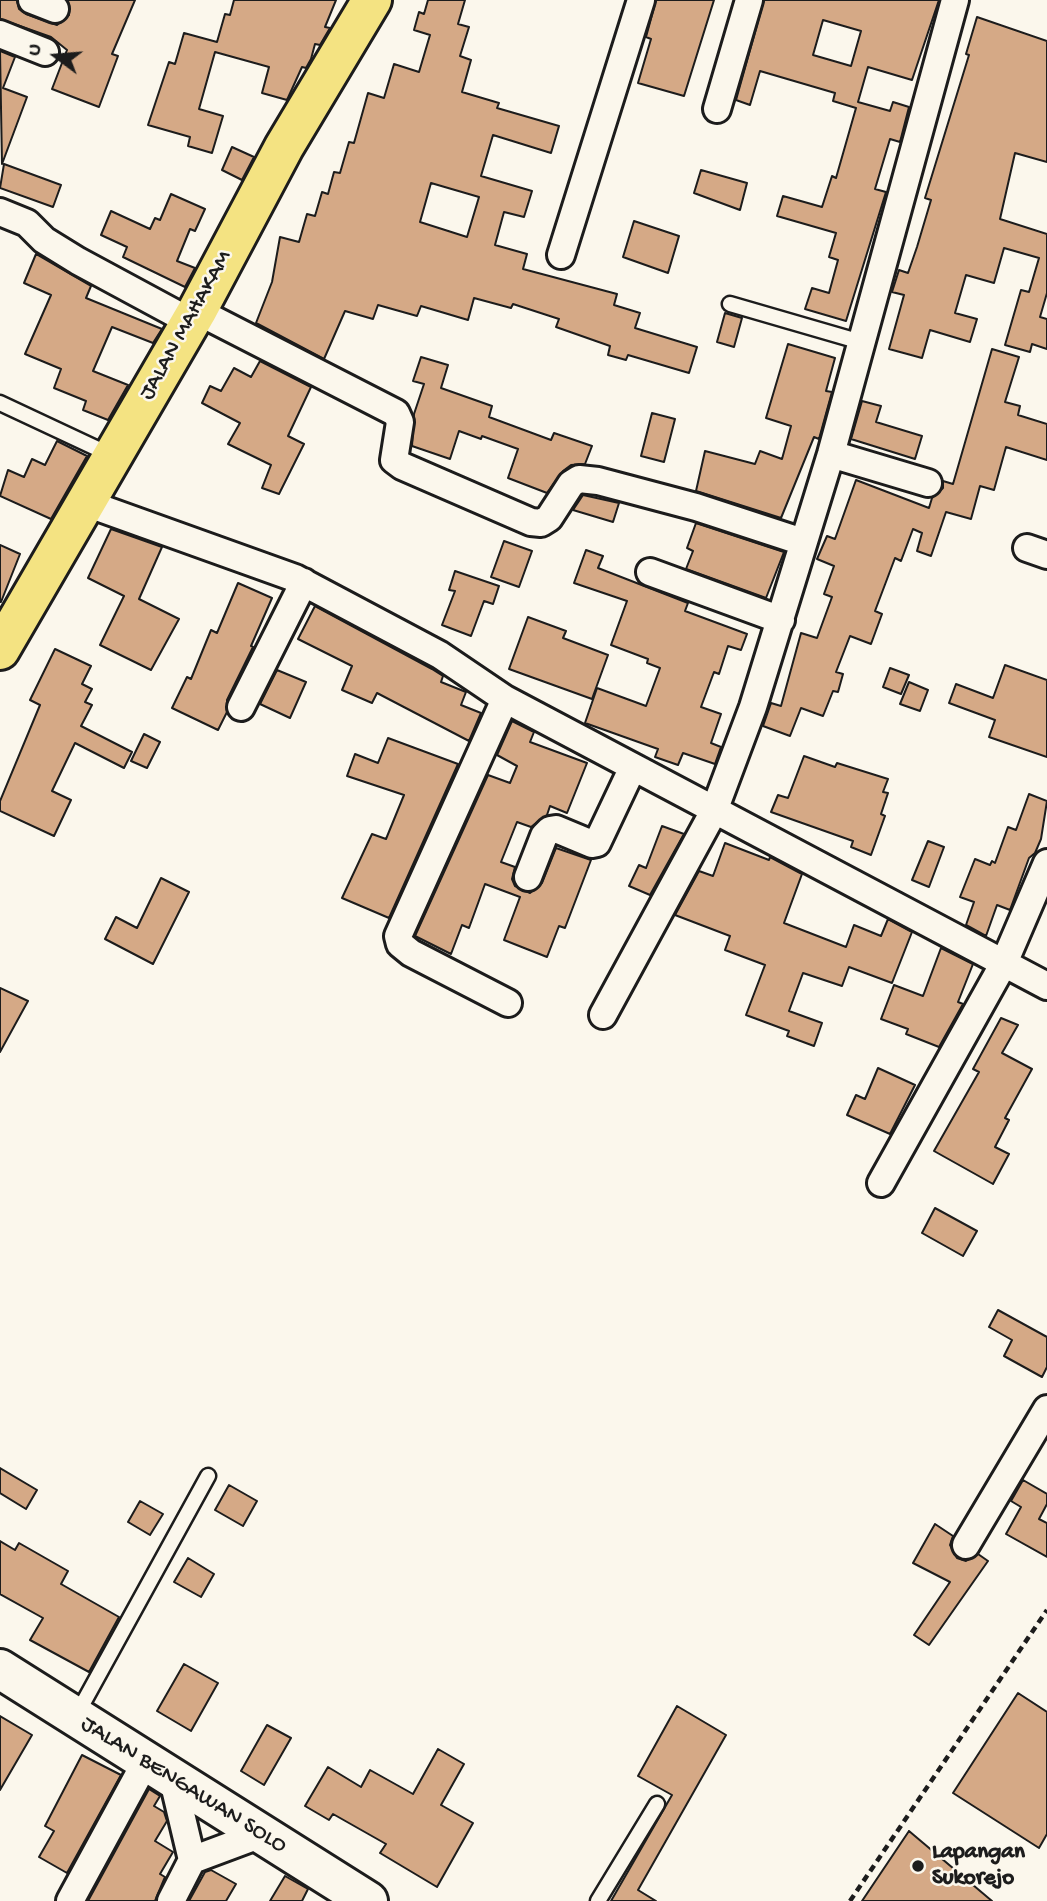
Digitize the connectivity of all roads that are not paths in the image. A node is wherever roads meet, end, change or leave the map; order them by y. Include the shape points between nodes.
1 (372, 0) edge
2 (641, 0) edge
3 (749, 0) edge
4 (955, 0) edge
5 (0, 34) edge
6 (45, 52) dead end
7 (717, 109) dead end
8 (0, 212) edge
9 (561, 255) dead end
10 (730, 304) dead end
11 (194, 316) junction
12 (862, 342) junction
13 (0, 403) edge
14 (831, 454) junction
15 (113, 457) junction
16 (928, 483) dead end
17 (86, 503) junction
18 (803, 542) junction
19 (650, 572) dead end
20 (303, 582) junction
21 (781, 620) junction
22 (0, 650) edge
23 (505, 699) junction
24 (241, 708) dead end
25 (633, 767) junction
26 (714, 811) junction
27 (1047, 863) edge
28 (528, 877) dead end
29 (1004, 963) junction
30 (1047, 986) edge
31 (508, 1003) dead end
32 (603, 1015) dead end
33 (881, 1183) dead end
34 (1047, 1409) edge
35 (208, 1476) dead end
36 (966, 1545) dead end
37 (0, 1669) edge
38 (75, 1718) junction
39 (159, 1771) junction
40 (657, 1804) dead end
41 (259, 1835) junction
42 (192, 1860) junction
43 (70, 1901) edge
44 (171, 1901) edge
45 (368, 1901) edge
46 (598, 1901) edge

1 - 11 main road, JALAN MAHAKAM via 284,147
2 - 9 street
3 - 7 street
4 - 12 street
5 - 6 street
8 - 11 street via 27,223 78,261
10 - 12 lane
11 - 15 main road, JALAN MAHAKAM
11 - 18 street via 396,413 400,422 394,460 531,522 549,518 579,479 696,507
12 - 14 street
13 - 15 lane
14 - 16 street
14 - 18 street
15 - 17 main road, JALAN MAHAKAM
17 - 20 street
17 - 22 main road, JALAN MAHAKAM
18 - 21 street
19 - 21 street
20 - 23 street via 440,655
20 - 24 street
21 - 26 street
23 - 25 street
23 - 31 street via 398,936 411,953
25 - 26 street
25 - 28 street via 597,843 550,830
26 - 29 street
26 - 32 street
27 - 29 street
29 - 30 street
29 - 33 street
34 - 36 street
35 - 38 lane
37 - 38 main road, JALAN BENGAWAN SOLO
38 - 39 main road, JALAN BENGAWAN SOLO
39 - 41 main road, JALAN BENGAWAN SOLO
39 - 42 street
39 - 43 street
40 - 46 lane
41 - 42 street
41 - 45 main road, JALAN BENGAWAN SOLO
42 - 44 street

